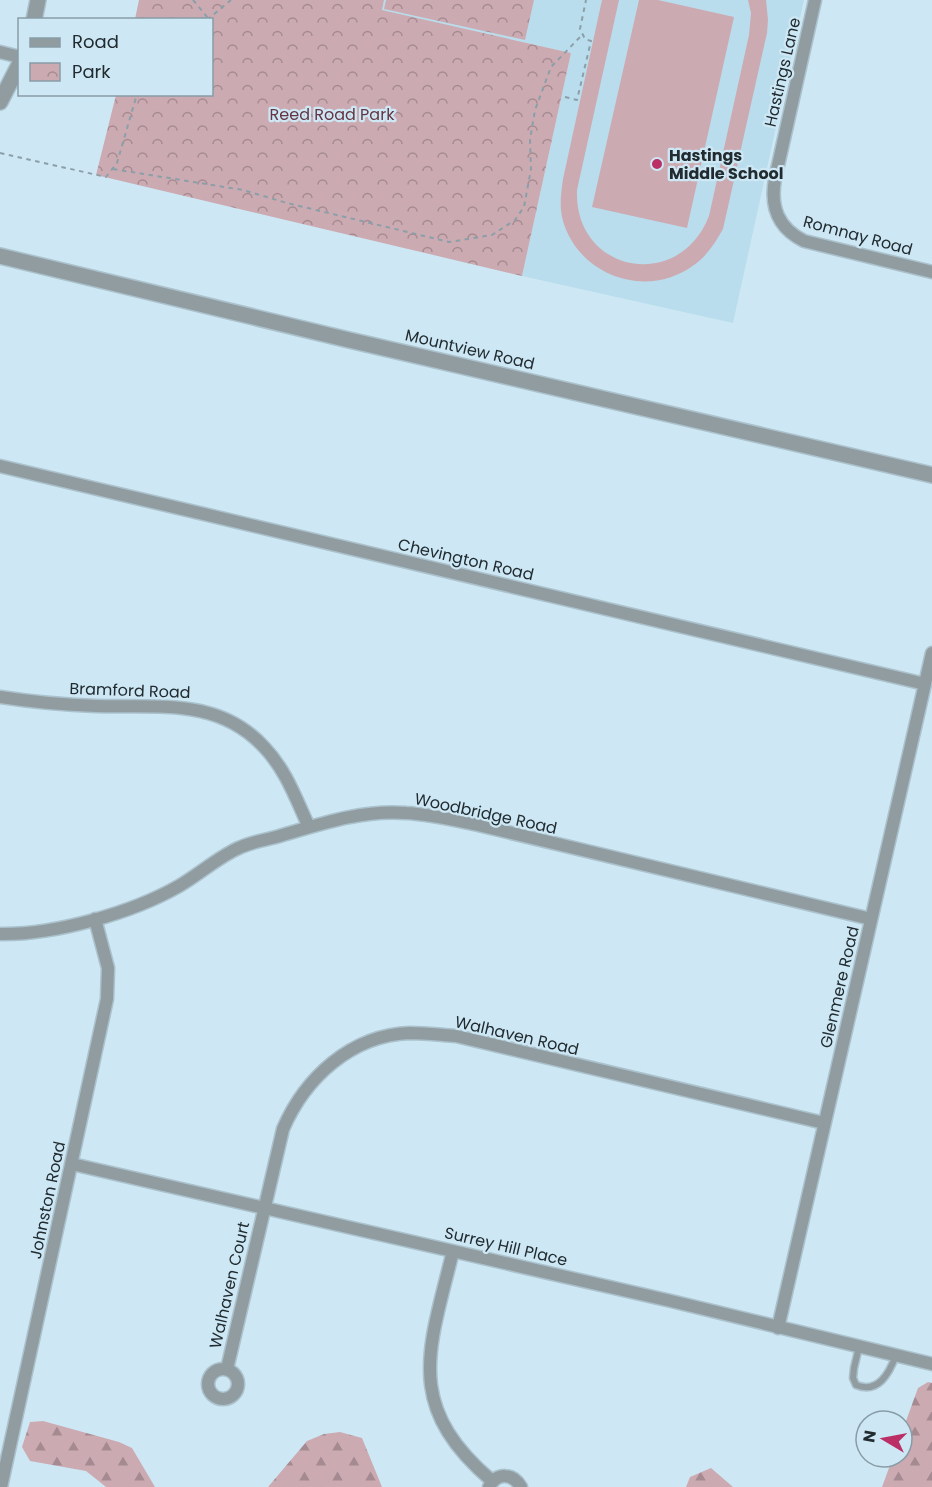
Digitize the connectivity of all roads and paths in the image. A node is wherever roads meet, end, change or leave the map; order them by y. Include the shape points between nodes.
1 (38, 0) edge
2 (194, 0) edge
3 (231, 0) edge
4 (586, 0) edge
5 (815, 0) edge
6 (34, 18) edge
7 (206, 18) edge
8 (208, 18) edge
9 (582, 35) junction
10 (0, 52) edge
11 (18, 56) edge
12 (18, 67) edge
13 (136, 96) edge
14 (565, 98) dead end
15 (0, 102) edge
16 (0, 153) edge
17 (113, 169) junction
18 (780, 222) joint
19 (0, 256) edge
20 (932, 272) edge
21 (0, 466) edge
22 (932, 475) edge
23 (932, 653) edge
24 (925, 684) junction
25 (0, 697) edge
26 (309, 827) junction
27 (95, 919) junction
28 (871, 919) junction
29 (0, 934) edge
30 (824, 1123) junction
31 (72, 1164) junction
32 (264, 1208) junction
33 (453, 1251) junction
34 (778, 1328) junction
35 (859, 1347) junction
36 (896, 1355) junction
37 (932, 1364) edge
38 (227, 1369) dead end
39 (490, 1484) edge
40 (1, 1487) edge
41 (521, 1487) edge

1 - 6 street
2 - 7 path
3 - 8 path
4 - 9 path
5 - 18 street, Hastings Lane via 774,188 774,206
9 - 14 path via 591,41 577,100
9 - 17 path via 551,67 535,110 524,207 515,220 492,235 449,242 243,190
10 - 11 street
12 - 15 street
13 - 17 path
16 - 17 path via 106,177
18 - 20 street, Romnay Road via 804,241
19 - 22 street, Mountview Road
21 - 24 street, Chevington Road
23 - 24 street, Glenmere Road
24 - 28 street, Glenmere Road
25 - 26 street, Bramford Road via 65,705 171,706 214,714 248,732 264,746 288,779
26 - 27 street, Woodbridge Road via 241,847 142,904
26 - 28 street, Woodbridge Road via 362,815 403,812 441,817
27 - 29 street, Woodbridge Road via 51,929
27 - 31 street, Johnston Road via 108,968 107,999
28 - 30 street, Glenmere Road
30 - 32 street, Walhaven Road via 456,1036 408,1033 355,1048 335,1060 302,1093 283,1128
30 - 34 street, Glenmere Road
31 - 32 street, Surrey Hill Place
31 - 40 street, Johnston Road
32 - 33 street, Surrey Hill Place
32 - 38 street, Walhaven Court
33 - 34 street, Surrey Hill Place
33 - 39 street via 430,1354 433,1398 456,1446
34 - 35 street, Surrey Hill Place
35 - 36 street, Surrey Hill Place
35 - 36 lane via 853,1378 862,1387 880,1383
36 - 37 street, Surrey Hill Place
39 - 41 street via 508,1476

